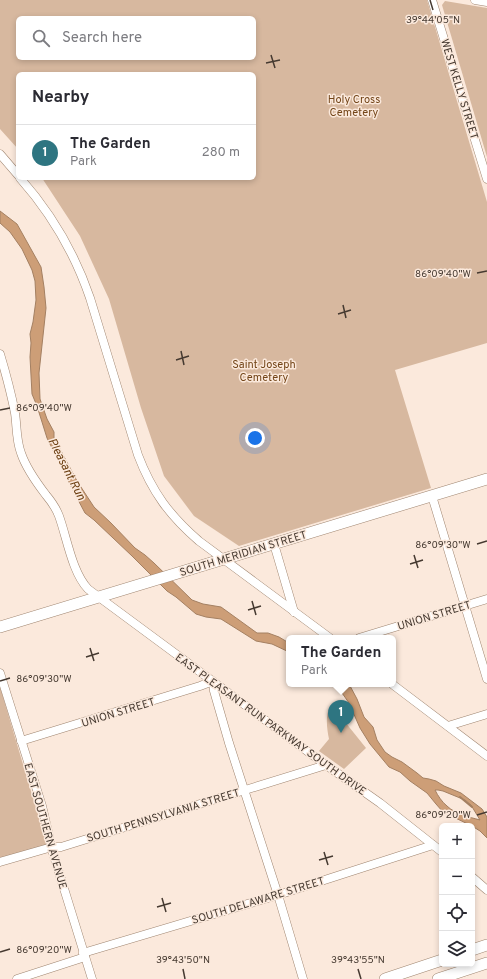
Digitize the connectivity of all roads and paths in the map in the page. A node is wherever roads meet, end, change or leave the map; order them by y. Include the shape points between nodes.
1 (432, 0) edge
2 (475, 0) edge
3 (487, 2) edge
4 (0, 154) edge
5 (16, 173) edge
6 (487, 179) edge
7 (22, 180) edge
8 (0, 354) edge
9 (487, 479) edge
10 (432, 496) junction
11 (274, 544) junction
12 (223, 559) junction
13 (99, 597) junction
14 (487, 599) edge
15 (465, 606) junction
16 (294, 612) junction
17 (0, 627) edge
18 (326, 635) edge
19 (369, 635) edge
20 (0, 673) edge
21 (487, 679) edge
22 (213, 681) junction
23 (396, 687) edge
24 (487, 714) edge
25 (448, 726) junction
26 (21, 741) junction
27 (487, 756) edge
28 (326, 765) junction
29 (245, 790) junction
30 (433, 845) junction
31 (52, 847) junction
32 (439, 850) edge
33 (0, 862) edge
34 (475, 880) edge
35 (487, 890) edge
36 (278, 895) junction
37 (487, 945) edge
38 (475, 949) edge
39 (84, 955) junction
40 (439, 961) edge
41 (487, 963) edge
42 (16, 979) edge
43 (92, 979) edge
44 (303, 979) edge
45 (385, 979) edge
46 (438, 979) edge

1 - 6 street, WEST KELLY STREET
2 - 3 street
4 - 5 street
7 - 12 street via 42,204 62,236 83,279 138,456 148,480 160,500 184,528
8 - 13 street, EAST PLEASANT RUN PARKWAY SOUTH DRIVE via 10,389 22,457 57,512 80,578 84,585
9 - 10 main road, SOUTH MERIDIAN STREET
10 - 11 main road, SOUTH MERIDIAN STREET
10 - 15 street
11 - 12 main road, SOUTH MERIDIAN STREET
11 - 16 street
12 - 13 main road, SOUTH MERIDIAN STREET
12 - 16 street
13 - 17 main road, SOUTH MERIDIAN STREET
13 - 22 street, EAST PLEASANT RUN PARKWAY SOUTH DRIVE
14 - 15 street, UNION STREET
15 - 19 street, UNION STREET
15 - 21 street
16 - 18 street
20 - 26 street, EAST SOUTHERN AVENUE
22 - 26 street, UNION STREET
22 - 28 street, EAST PLEASANT RUN PARKWAY SOUTH DRIVE
22 - 29 street via 215,695
23 - 25 street
24 - 25 street
25 - 27 street
26 - 31 street, EAST SOUTHERN AVENUE
28 - 29 street, SOUTH PENNSYLVANIA STREET
28 - 30 street, EAST PLEASANT RUN PARKWAY SOUTH DRIVE
29 - 31 street, SOUTH PENNSYLVANIA STREET via 61,847
29 - 36 street
30 - 32 street, EAST PLEASANT RUN PARKWAY SOUTH DRIVE
30 - 36 street, SOUTH DELAWARE STREET
31 - 33 street, SOUTH PENNSYLVANIA STREET
31 - 39 street, EAST SOUTHERN AVENUE
34 - 35 street
36 - 39 street, SOUTH DELAWARE STREET
36 - 44 street
37 - 38 main road
39 - 42 street, SOUTH DELAWARE STREET
39 - 43 street, EAST SOUTHERN AVENUE
40 - 45 main road
41 - 46 main road

